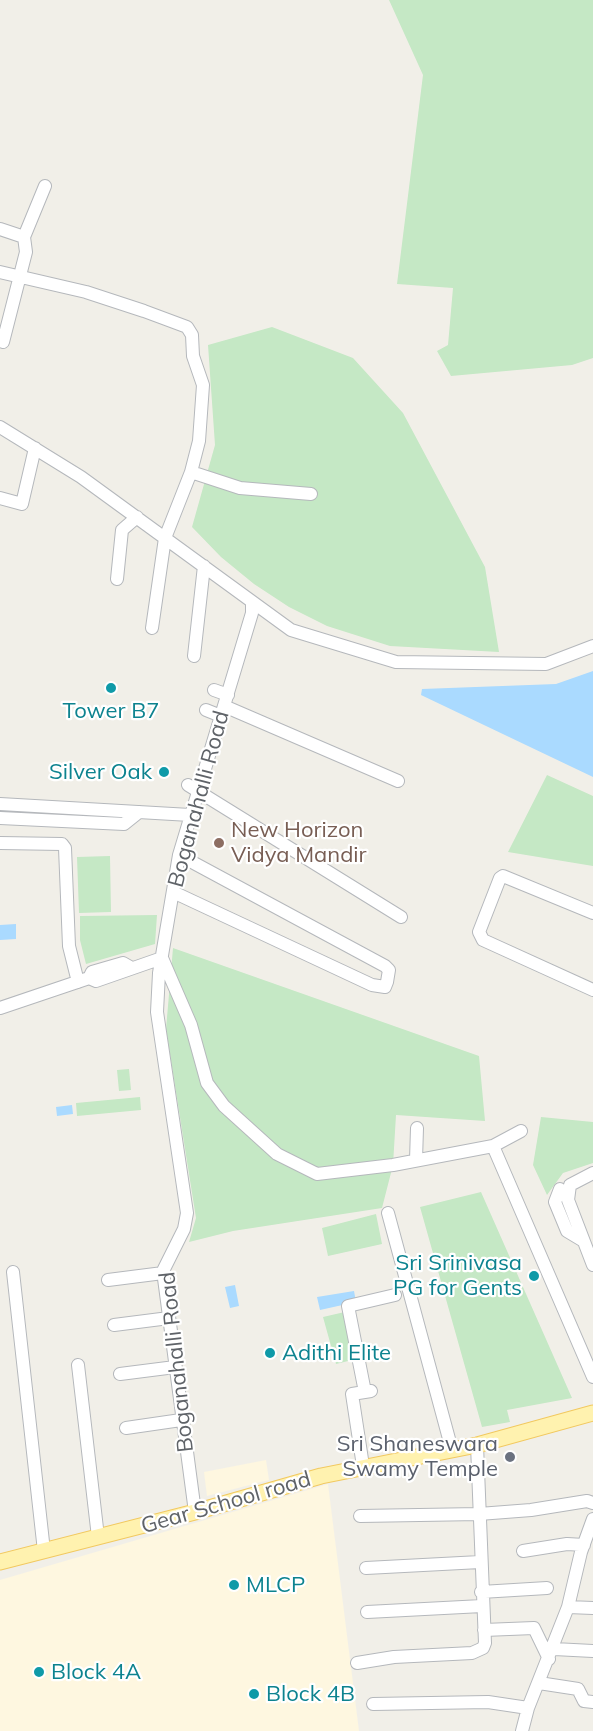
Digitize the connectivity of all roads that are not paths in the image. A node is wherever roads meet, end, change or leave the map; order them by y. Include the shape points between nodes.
1 (45, 186) dead end
2 (0, 229) edge
3 (24, 237) junction
4 (0, 272) edge
5 (20, 277) junction
6 (3, 342) dead end
7 (0, 427) edge
8 (35, 448) junction
9 (191, 472) junction
10 (311, 494) dead end
11 (0, 498) edge
12 (136, 517) junction
13 (165, 538) junction
14 (204, 566) junction
15 (117, 579) dead end
16 (252, 602) junction
17 (152, 628) dead end
18 (593, 646) edge
19 (194, 656) dead end
20 (214, 690) dead end
21 (224, 706) junction
22 (206, 710) dead end
23 (398, 781) dead end
24 (192, 788) junction
25 (0, 804) edge
26 (139, 812) junction
27 (190, 815) junction
28 (0, 818) edge
29 (0, 843) edge
30 (179, 855) junction
31 (172, 892) junction
32 (593, 913) edge
33 (401, 917) dead end
34 (162, 958) junction
35 (84, 980) junction
36 (593, 990) edge
37 (0, 1008) edge
38 (417, 1128) dead end
39 (521, 1131) dead end
40 (494, 1146) junction
41 (416, 1160) junction
42 (593, 1173) edge
43 (560, 1189) dead end
44 (388, 1213) dead end
45 (582, 1240) junction
46 (593, 1265) edge
47 (13, 1272) dead end
48 (163, 1273) junction
49 (108, 1280) dead end
50 (395, 1295) dead end
51 (169, 1318) junction
52 (114, 1325) dead end
53 (78, 1365) dead end
54 (175, 1367) junction
55 (120, 1374) dead end
56 (593, 1377) edge
57 (593, 1413) edge
58 (181, 1420) junction
59 (126, 1428) dead end
60 (477, 1445) junction
61 (452, 1450) junction
62 (363, 1466) junction
63 (593, 1503) edge
64 (195, 1512) junction
65 (479, 1514) junction
66 (360, 1516) dead end
67 (593, 1519) edge
68 (98, 1538) junction
69 (586, 1550) edge
70 (45, 1551) junction
71 (523, 1551) dead end
72 (0, 1562) edge
73 (480, 1562) junction
74 (366, 1568) dead end
75 (547, 1588) dead end
76 (481, 1592) junction
77 (482, 1606) junction
78 (568, 1608) junction
79 (593, 1608) edge
80 (367, 1612) dead end
81 (484, 1630) junction
82 (593, 1651) edge
83 (552, 1654) junction
84 (357, 1663) dead end
85 (539, 1683) junction
86 (593, 1702) edge
87 (374, 1704) dead end
88 (528, 1708) junction
89 (522, 1731) edge

1 - 3 street
2 - 3 street
3 - 5 street via 26,252
4 - 5 street
5 - 6 street
5 - 9 street via 86,292 187,327 203,385 204,405
7 - 8 street
8 - 11 street via 22,504
8 - 12 street
9 - 10 street via 240,488
9 - 13 street
12 - 13 street
12 - 15 street via 122,530
13 - 14 street
13 - 17 street
14 - 16 street
14 - 19 street
16 - 18 street via 291,630 396,662 546,664
16 - 21 street, Boganahalli Road
20 - 21 street
21 - 22 street
21 - 23 street
21 - 24 street, Boganahalli Road
24 - 27 street, Boganahalli Road
24 - 33 street
25 - 26 street
26 - 27 street
26 - 28 street via 124,824
27 - 30 street, Boganahalli Road
29 - 35 street via 62,844 69,946
30 - 31 street, Boganahalli Road
30 - 31 street via 385,966 389,970 385,987 372,986
31 - 34 street, Boganahalli Road
32 - 36 street via 503,876 479,932 483,940
34 - 35 street via 130,967 123,963 92,972
34 - 41 street via 191,1025 207,1083 224,1106 277,1154 317,1174
34 - 48 street, Boganahalli Road via 157,1012 159,1043 187,1214
35 - 37 street
38 - 41 street
39 - 40 street
40 - 41 street
40 - 56 street
42 - 45 street via 570,1185 568,1200
43 - 45 street via 555,1202 567,1231
44 - 61 street
45 - 46 street
47 - 70 street
48 - 49 street
48 - 51 street, Boganahalli Road
50 - 62 street via 348,1306 368,1391 352,1394
51 - 52 street
51 - 54 street, Boganahalli Road
53 - 68 street
54 - 55 street
54 - 58 street, Boganahalli Road
57 - 60 main road, Gear School road
58 - 59 street
58 - 64 street, Boganahalli Road
60 - 61 main road, Gear School road
60 - 65 street
61 - 62 main road, Gear School road
62 - 64 main road, Gear School road
63 - 65 street
64 - 68 main road, Gear School road
65 - 66 street
65 - 73 street
67 - 69 street
68 - 70 main road, Gear School road
69 - 71 street via 567,1544
69 - 78 street
70 - 72 main road, Gear School road
73 - 74 street
73 - 76 street
75 - 76 street
76 - 77 street
77 - 80 street
77 - 81 street
78 - 79 street
78 - 83 street
81 - 83 street via 534,1628
81 - 84 street via 483,1648 472,1653
82 - 83 street
83 - 85 street
85 - 86 street via 578,1689 584,1701
85 - 88 street
87 - 88 street via 488,1702
88 - 89 street

